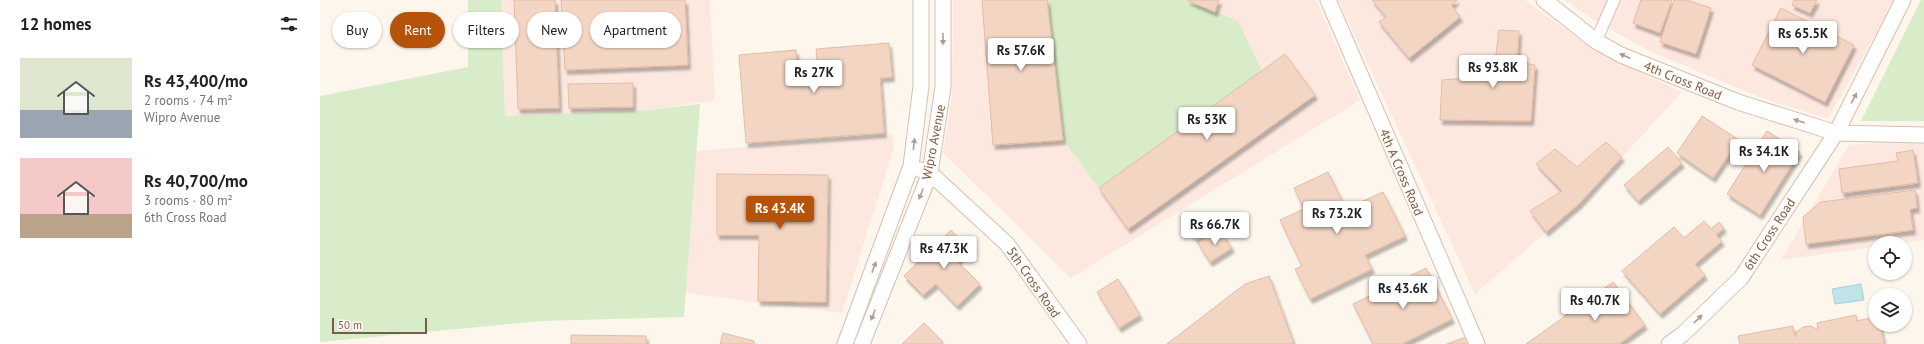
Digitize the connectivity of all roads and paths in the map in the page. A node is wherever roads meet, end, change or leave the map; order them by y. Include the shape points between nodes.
1 (921, 0) edge
2 (943, 0) edge
3 (1328, 0) edge
4 (1544, 0) edge
5 (1614, 0) edge
6 (1903, 0) edge
7 (1596, 41) junction
8 (1836, 133) junction
9 (1924, 135) edge
10 (911, 166) junction
11 (930, 173) junction
12 (845, 343) edge
13 (862, 344) edge
14 (1079, 344) edge
15 (1477, 344) edge
16 (1669, 344) edge

10 -> 1 street, Wipro Avenue via 921,86
2 -> 11 street, Wipro Avenue via 943,87
3 - 15 street, 4th A Cross Road
4 - 7 street, 4th Cross Road
5 - 7 street
8 -> 6 street, 6th Cross Road
8 -> 7 street, 4th Cross Road via 1738,102 1621,55
8 - 9 street, 4th Cross Road
16 -> 8 street, 6th Cross Road via 1683,334 1741,278
10 - 11 street, 5th Cross Road
12 -> 10 street, Wipro Avenue
11 -> 13 street, Wipro Avenue
11 - 14 street, 5th Cross Road via 1007,244

